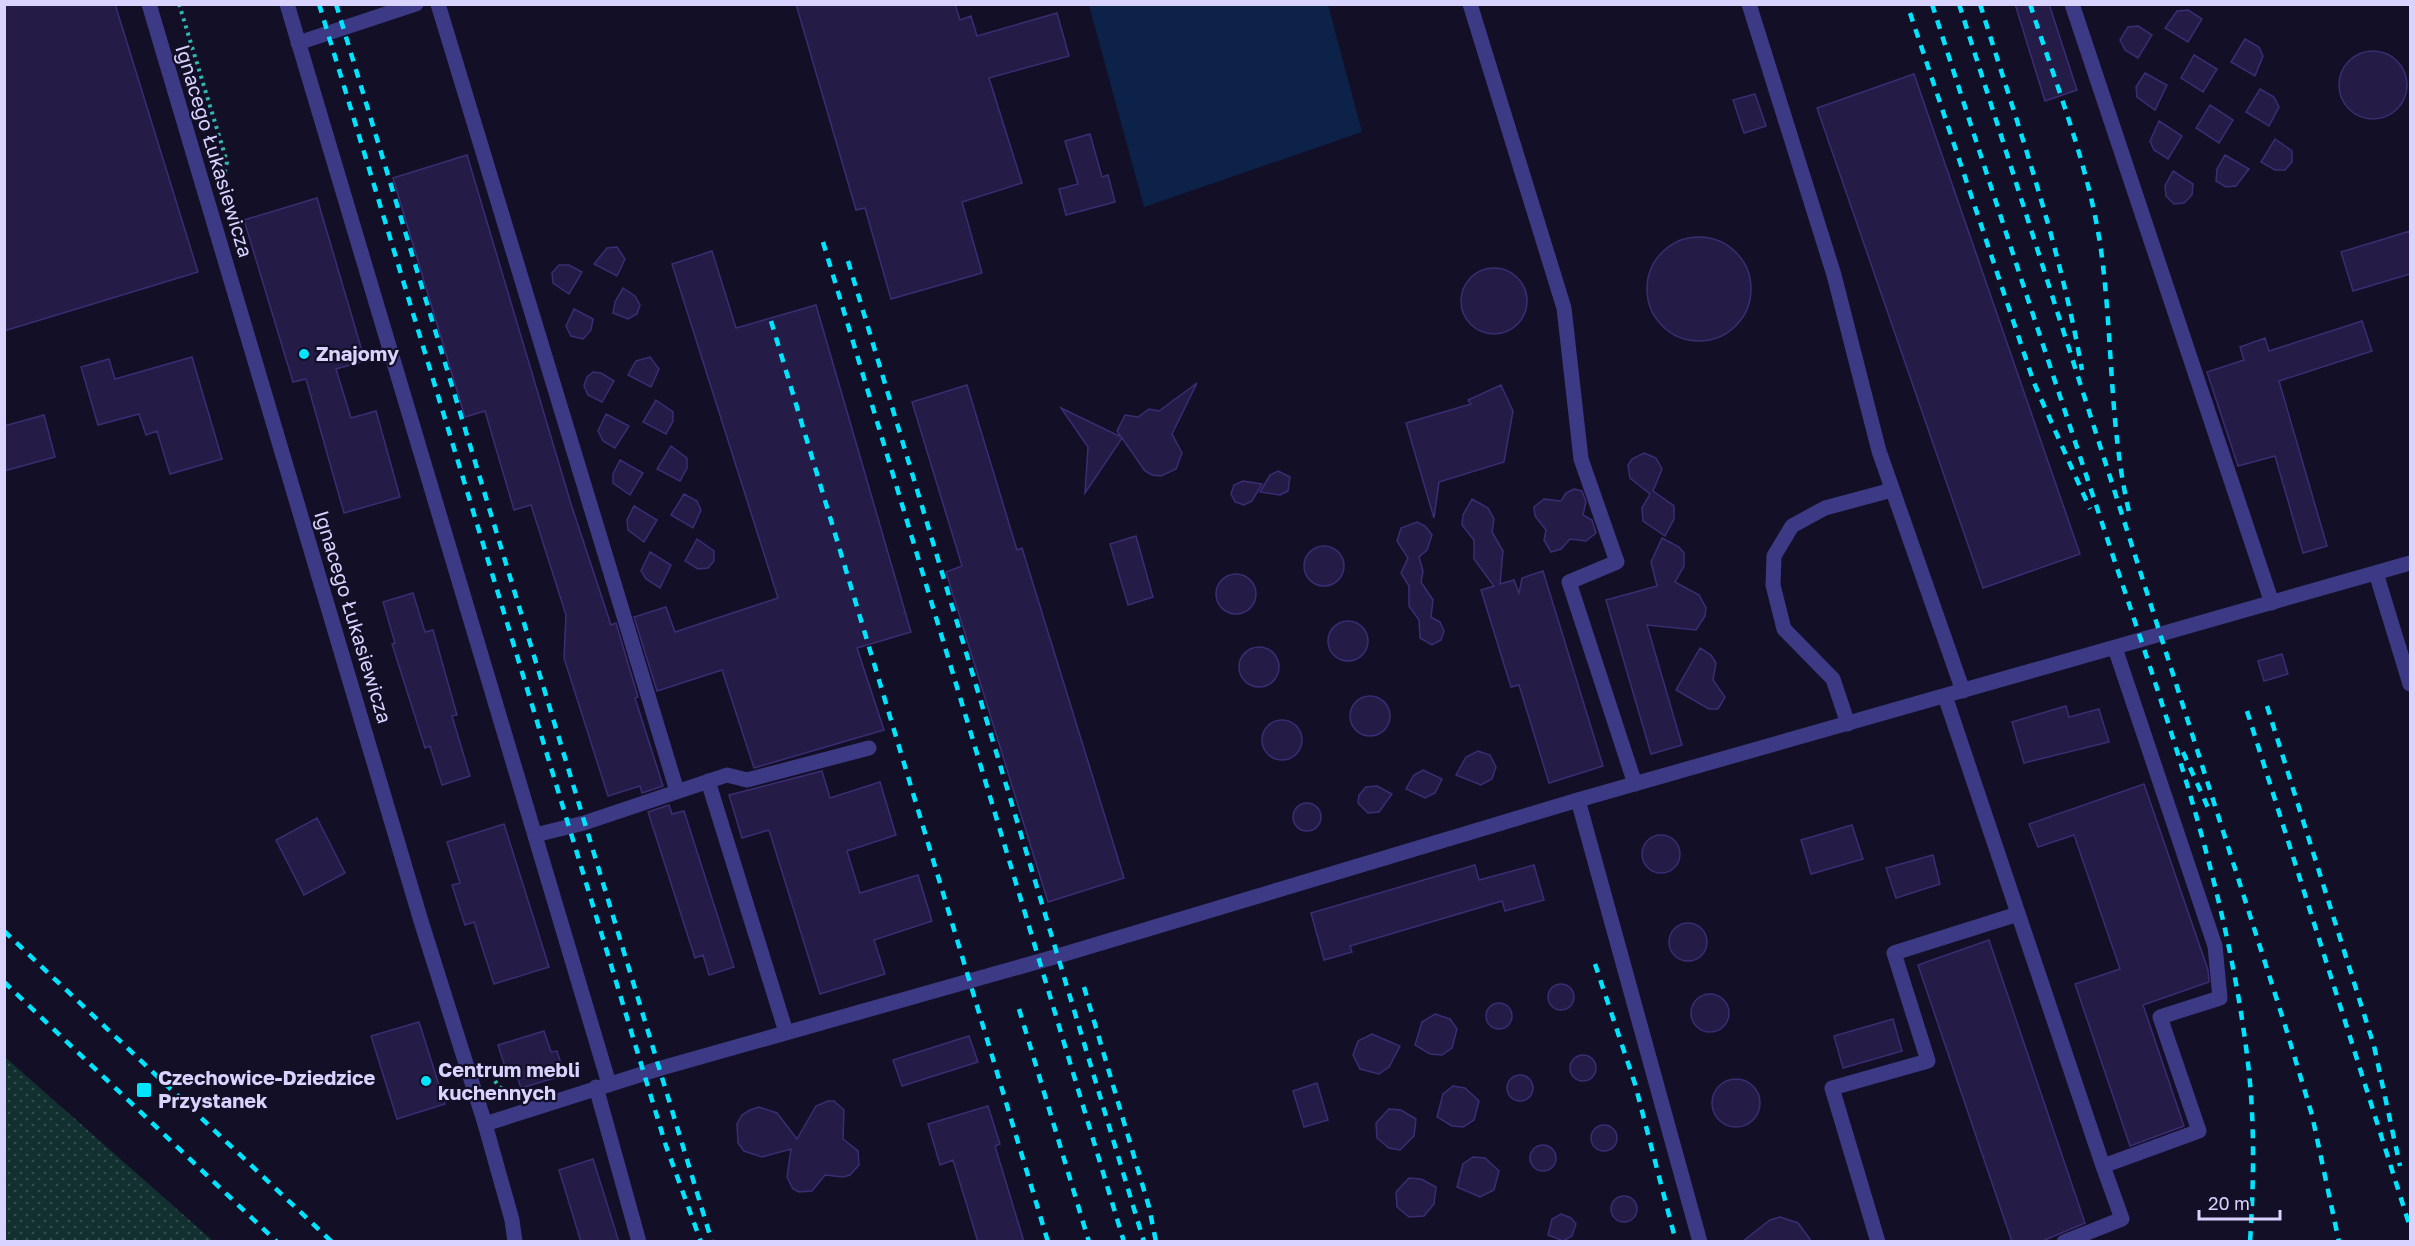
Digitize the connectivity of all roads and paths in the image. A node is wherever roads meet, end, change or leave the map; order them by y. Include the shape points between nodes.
1 (149, 4) edge
2 (286, 4) edge
3 (416, 4) edge
4 (438, 4) edge
5 (1470, 4) edge
6 (1749, 4) edge
7 (2072, 4) edge
8 (298, 43) junction
9 (1892, 490) junction
10 (2410, 563) edge
11 (2376, 573) junction
12 (2272, 603) junction
13 (2115, 648) junction
14 (2410, 684) edge
15 (1963, 691) junction
16 (1945, 696) junction
17 (1848, 724) junction
18 (869, 748) dead end
19 (708, 781) junction
20 (1635, 784) junction
21 (677, 791) junction
22 (1578, 800) junction
23 (535, 836) junction
24 (2018, 914) junction
25 (786, 1032) junction
26 (603, 1085) junction
27 (485, 1124) junction
28 (2103, 1166) junction
29 (515, 1242) edge
30 (639, 1242) edge
31 (1700, 1242) edge
32 (1878, 1242) edge
33 (2064, 1242) edge

1 - 27 street, Ignacego Łukasiewicza
2 - 8 street
3 - 8 street
4 - 21 street
5 - 20 street via 1564,308 1581,459 1617,562 1569,582
6 - 9 street via 1834,275
7 - 12 street
8 - 23 street
9 - 15 street
9 - 17 street via 1825,508 1792,526 1774,556 1773,585 1784,629 1833,680
10 - 11 street
11 - 12 street
11 - 14 street
12 - 13 street
13 - 15 street
13 - 28 street via 2215,946 2220,998 2160,1017 2199,1131
15 - 16 street
16 - 17 street
16 - 24 street
17 - 20 street
18 - 19 street via 747,780 727,775
19 - 21 street
19 - 25 street
20 - 22 street
21 - 23 street
22 - 25 street via 1058,956
22 - 31 street
23 - 26 street
24 - 28 street
24 - 32 street via 1894,953 1928,1061 1832,1088
25 - 26 street
26 - 27 street
26 - 30 street
27 - 29 street, Ignacego Łukasiewicza
28 - 33 street via 2122,1220

